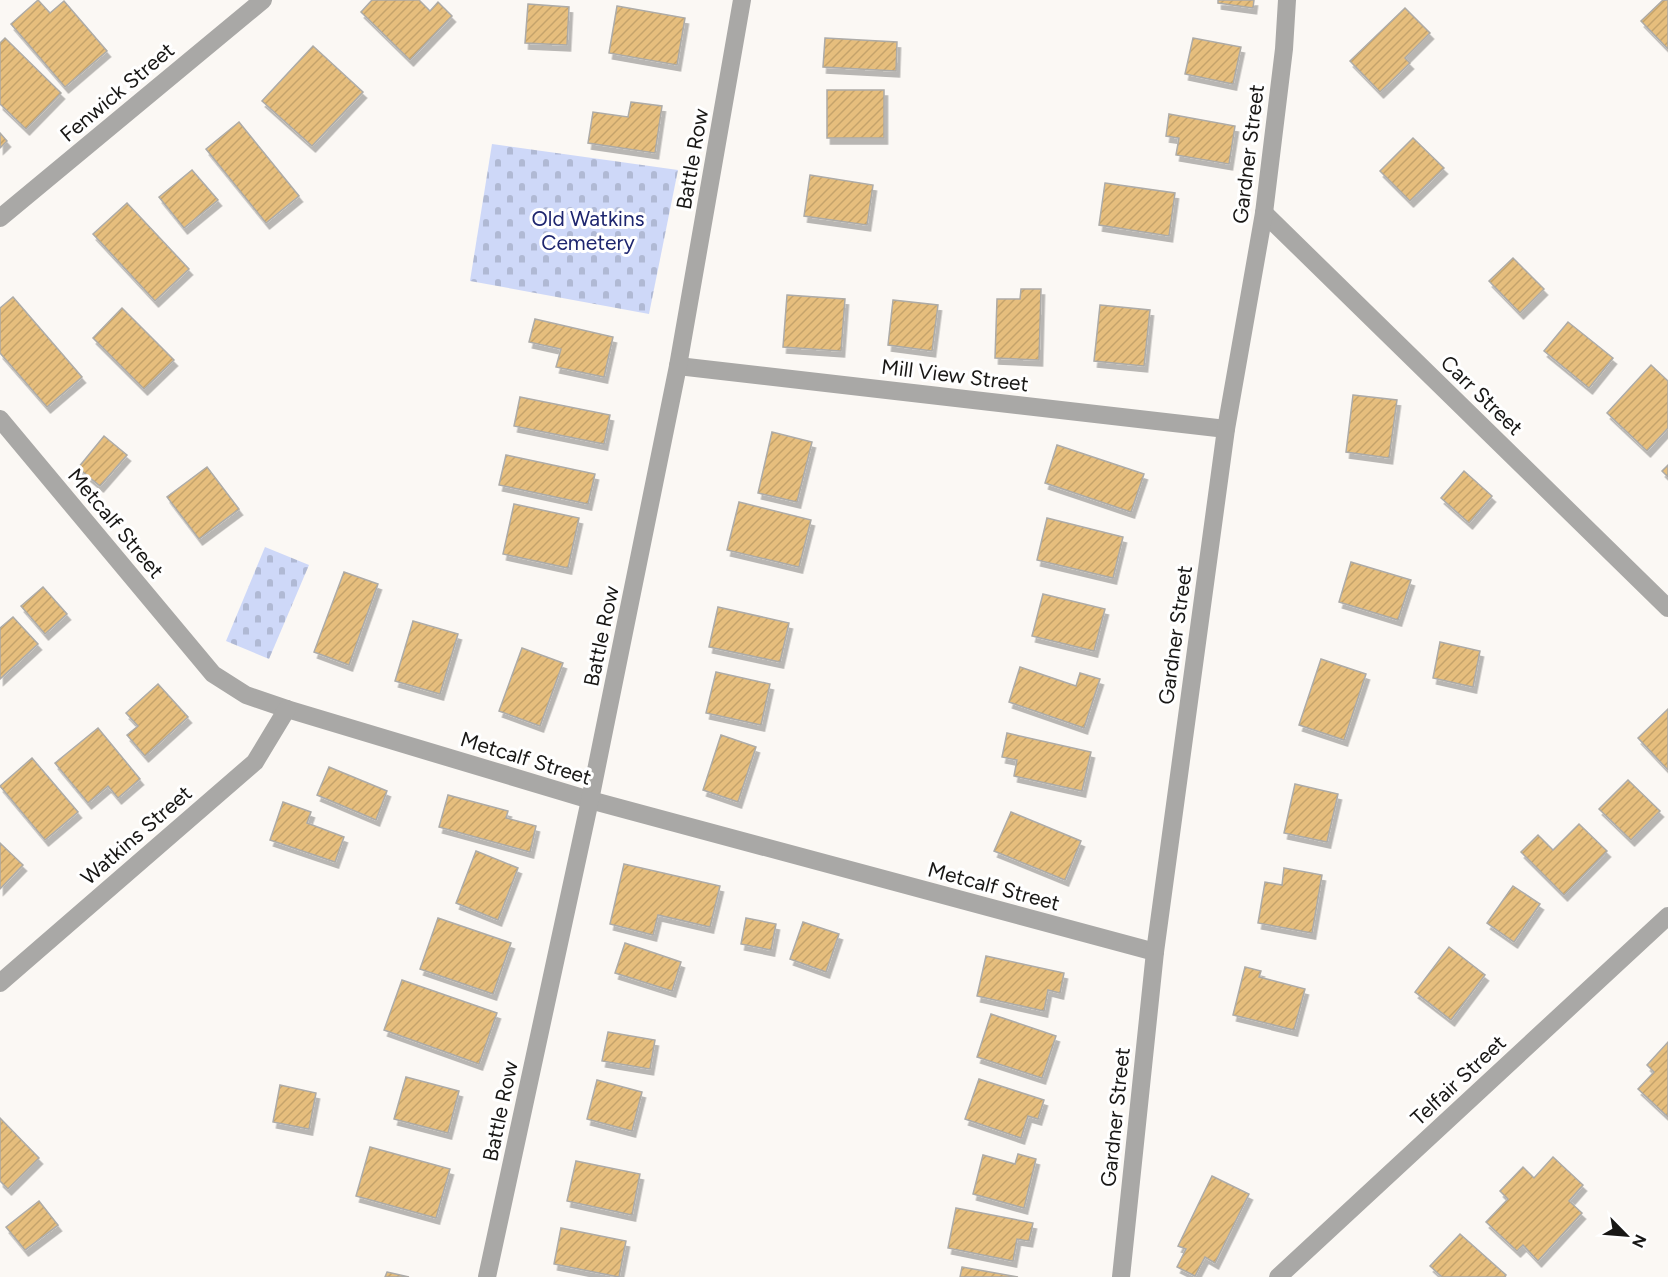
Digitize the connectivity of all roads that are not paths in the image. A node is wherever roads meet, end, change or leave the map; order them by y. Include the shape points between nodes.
1 (263, 0) edge
2 (742, 0) edge
3 (1287, 0) edge
4 (1264, 213) junction
5 (0, 218) edge
6 (678, 366) junction
7 (0, 419) edge
8 (1226, 429) junction
9 (1668, 608) edge
10 (287, 709) junction
11 (590, 800) junction
12 (1668, 916) edge
13 (1155, 952) junction
14 (0, 983) edge
15 (488, 1277) edge
16 (1121, 1277) edge
17 (1278, 1277) edge

1 - 5 street, Fenwick Street
2 - 6 street, Battle Row
3 - 4 street, Gardner Street
4 - 8 street, Gardner Street
4 - 9 street, Carr Street
6 - 8 street, Mill View Street
6 - 11 street, Battle Row
7 - 10 street, Metcalf Street via 213,674 246,695
8 - 13 street, Gardner Street
10 - 11 street, Metcalf Street
10 - 14 street, Watkins Street via 255,762
11 - 13 street, Metcalf Street
11 - 15 street, Battle Row
12 - 17 street, Telfair Street
13 - 16 street, Gardner Street

